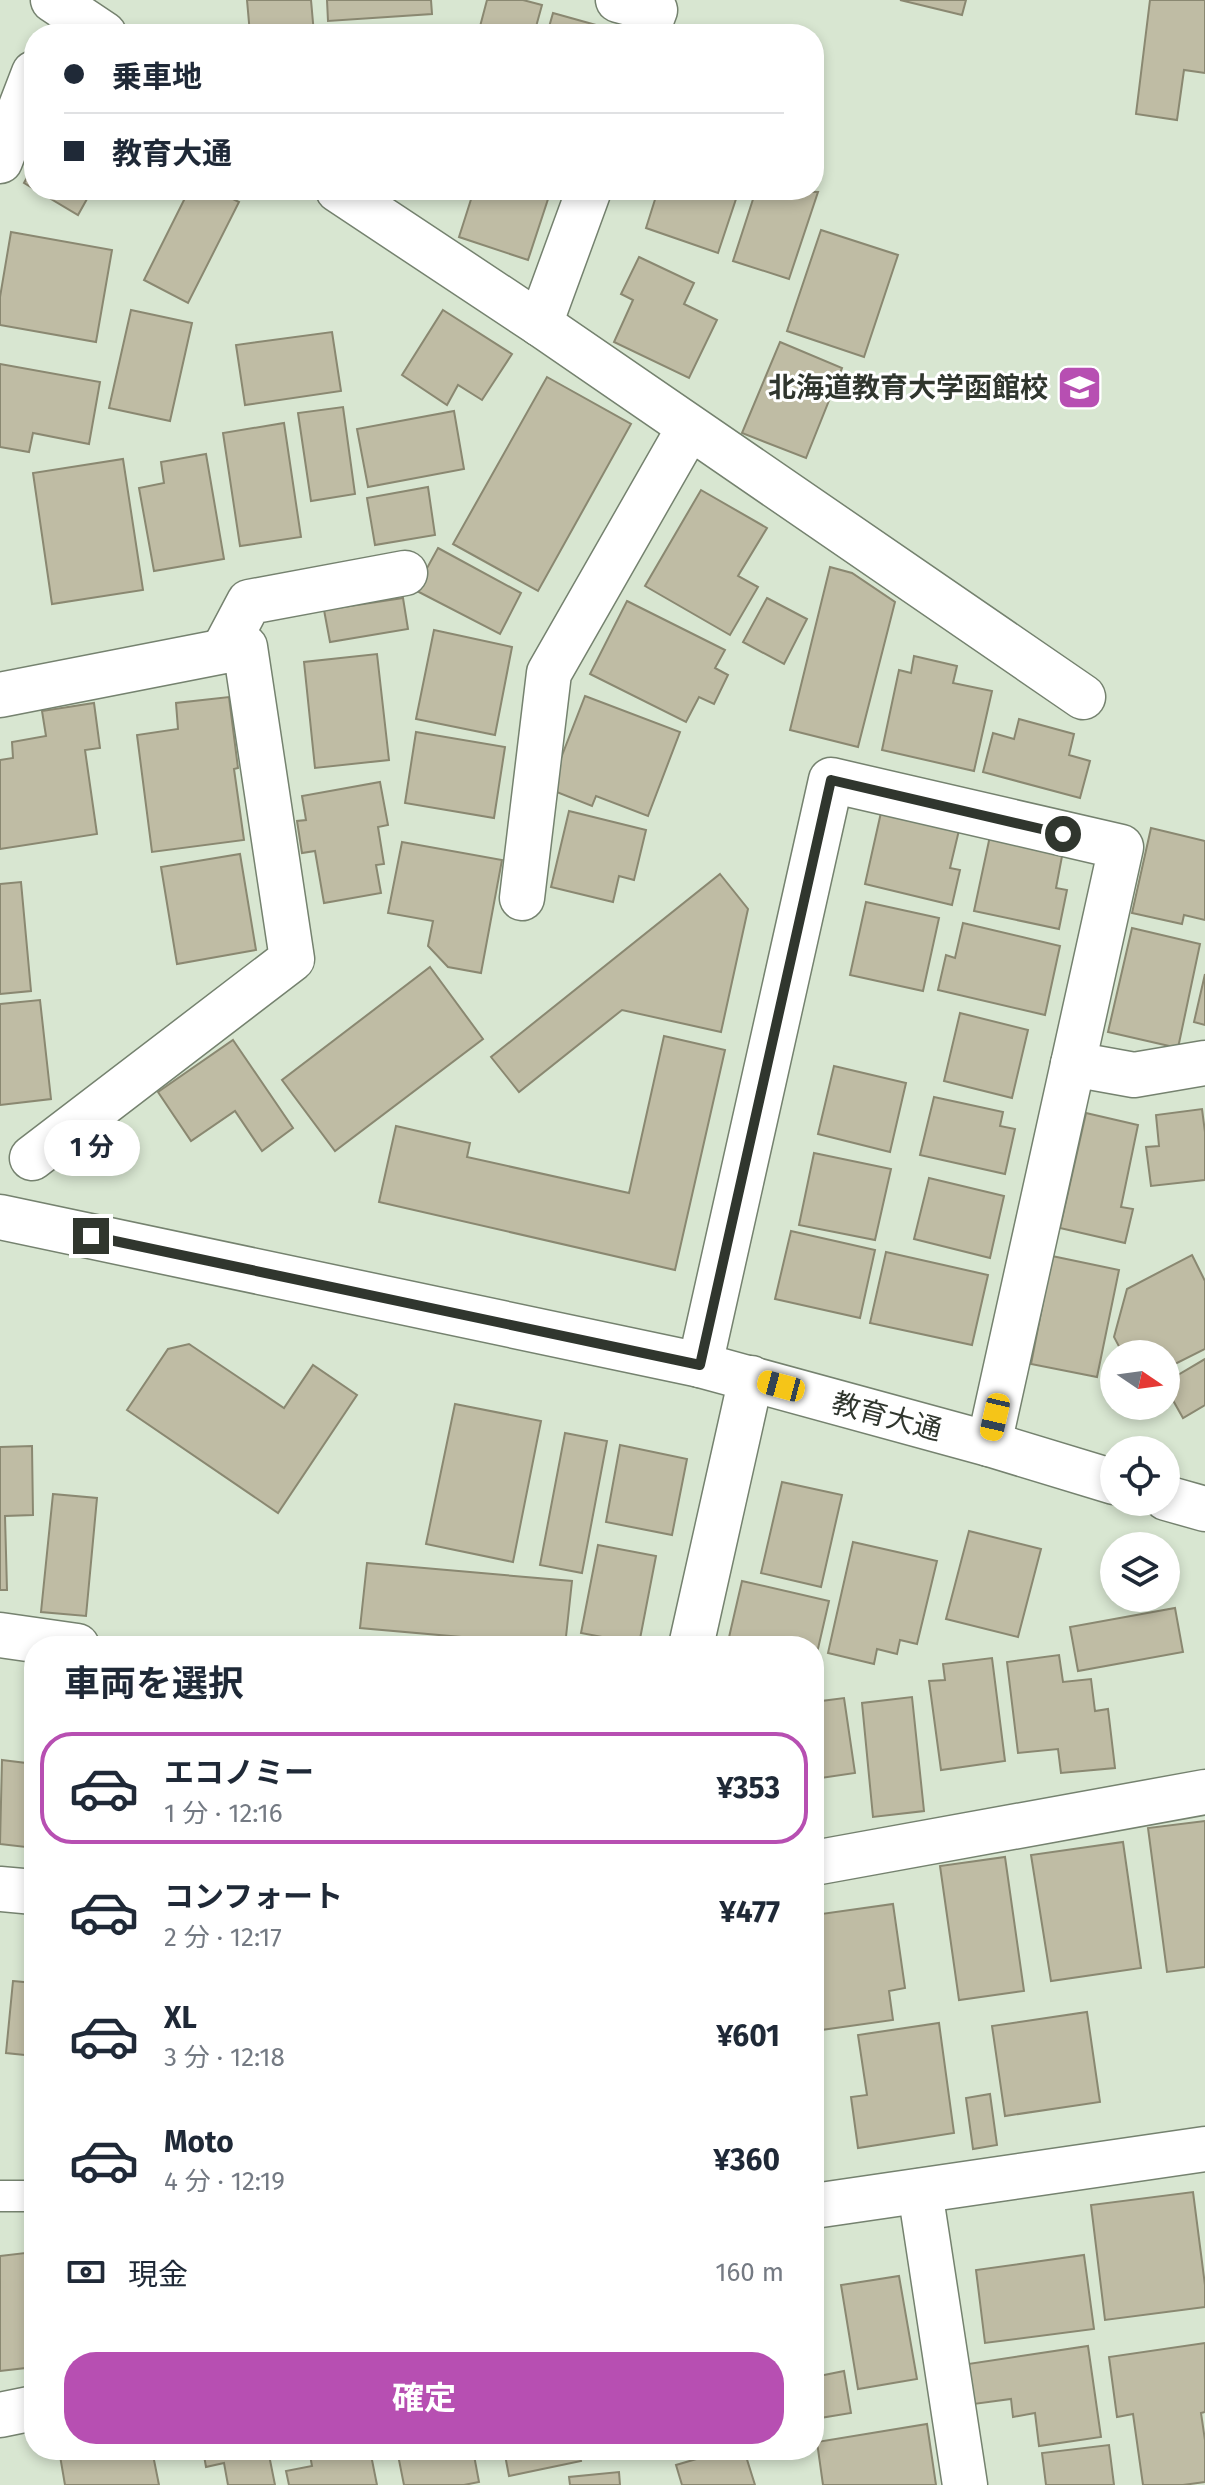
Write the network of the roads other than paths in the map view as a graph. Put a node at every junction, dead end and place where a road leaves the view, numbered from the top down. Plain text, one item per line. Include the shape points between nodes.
1 (54, 13) edge
2 (80, 24) edge
3 (24, 99) edge
4 (0, 161) edge
5 (353, 200) edge
6 (585, 200) edge
7 (540, 324) junction
8 (689, 428) junction
9 (405, 573) dead end
10 (223, 651) junction
11 (0, 695) edge
12 (1083, 697) dead end
13 (522, 898) dead end
14 (1205, 1063) edge
15 (1073, 1064) junction
16 (32, 1158) dead end
17 (0, 1217) edge
18 (700, 1365) junction
19 (751, 1378) junction
20 (989, 1444) junction
21 (1100, 1478) edge
22 (1180, 1502) edge
23 (1205, 1509) edge
24 (0, 1635) edge
25 (693, 1636) edge
26 (24, 1638) edge
27 (1205, 1792) edge
28 (824, 1861) edge
29 (0, 1889) edge
30 (24, 1891) edge
31 (1205, 2149) edge
32 (920, 2191) junction
33 (0, 2196) edge
34 (24, 2196) edge
35 (824, 2205) edge
36 (24, 2410) edge
37 (0, 2415) edge
38 (965, 2485) edge

1 - 2 street
3 - 4 street
5 - 7 street
6 - 7 street
7 - 8 street
8 - 12 street
8 - 13 street via 549,673
9 - 10 street via 249,602
10 - 11 street
10 - 16 street via 245,647 292,959
14 - 15 street via 1134,1075
15 - 18 street via 1121,847 831,780
15 - 20 street
17 - 18 street, 教育大通
18 - 19 street, 教育大通
19 - 20 street, 教育大通
19 - 25 street
20 - 21 street, 教育大通
22 - 23 street
24 - 26 street
27 - 28 street
29 - 30 street
31 - 32 street
32 - 35 street
32 - 38 street
33 - 34 lane
36 - 37 street

